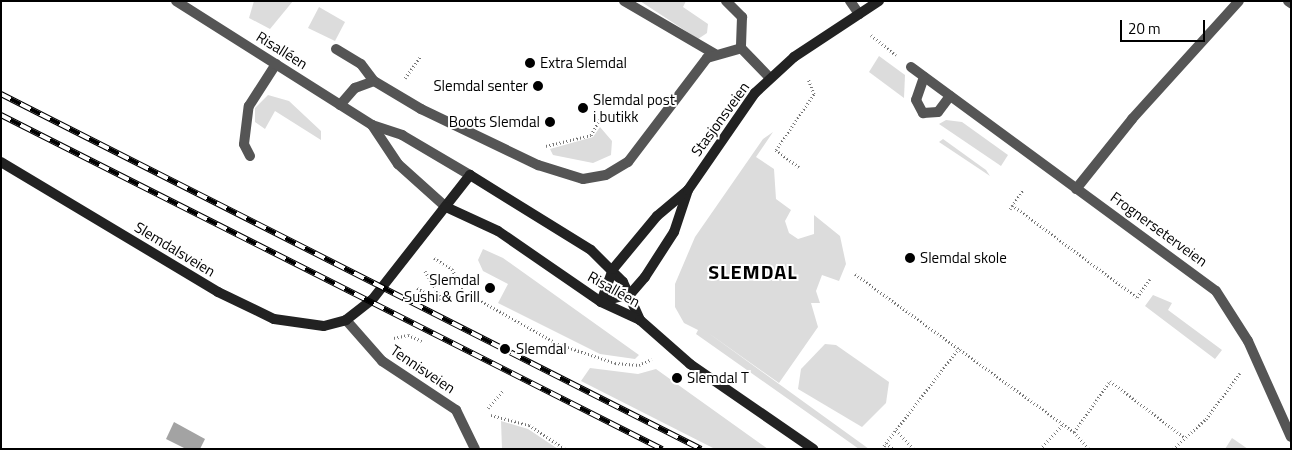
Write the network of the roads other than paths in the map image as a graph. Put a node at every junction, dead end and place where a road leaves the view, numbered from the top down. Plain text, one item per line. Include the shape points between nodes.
1 (176, 1) edge
2 (624, 1) edge
3 (850, 1) edge
4 (879, 1) edge
5 (1240, 1) edge
6 (733, 3) edge
7 (859, 14) junction
8 (336, 48) dead end
9 (741, 48) junction
10 (715, 54) junction
11 (276, 64) junction
12 (911, 67) road end
13 (924, 77) junction
14 (770, 78) junction
15 (374, 81) junction
16 (950, 96) junction
17 (340, 105) junction
18 (372, 125) junction
19 (250, 156) dead end
20 (1, 162) edge
21 (470, 175) junction
22 (1076, 188) junction
23 (688, 190) junction
24 (446, 207) junction
25 (613, 269) junction
26 (630, 294) junction
27 (601, 302) junction
28 (346, 320) junction
29 (640, 320) junction
30 (1291, 437) edge
31 (475, 449) edge
32 (813, 449) edge

1 - 11 street, Risalléen
2 - 10 street
3 - 7 street
4 - 7 main road, Stasjonsveien
5 - 22 street via 1132,119
6 - 9 street via 742,17
7 - 14 main road, Stasjonsveien
8 - 15 street via 361,64
9 - 10 street
9 - 14 street
10 - 15 street via 696,68 628,162 595,178 569,177 546,168
11 - 17 street, Risalléen
11 - 19 street via 249,106 244,144
12 - 13 street, Frognerseterveien
13 - 16 street, Frognerseterveien
13 - 16 street via 916,100 923,113 938,112
14 - 23 main road, Stasjonsveien
15 - 17 street via 355,88
16 - 22 street, Frognerseterveien
17 - 18 street, Risalléen
18 - 21 street, Risalléen via 402,135
18 - 24 street, Risalléen via 398,164
20 - 28 main road, Slemdalsveien via 195,280 274,319 324,326
21 - 24 main road
21 - 25 main road, Risalléen via 569,235
22 - 30 street, Frognerseterveien via 1216,291 1248,340
23 - 25 main road, Stasjonsveien via 657,216
23 - 26 main road, Stasjonsveien via 674,232
24 - 27 main road, Risalléen via 498,231
24 - 28 main road via 417,237 372,300
25 - 26 main road, Risalléen
25 - 27 main road, Stasjonsveien
26 - 27 main road
26 - 29 main road, Risalléen
27 - 29 main road, Risalléen
28 - 31 street, Tennisveien via 382,361 456,410
29 - 32 main road, Risalléen via 690,364

